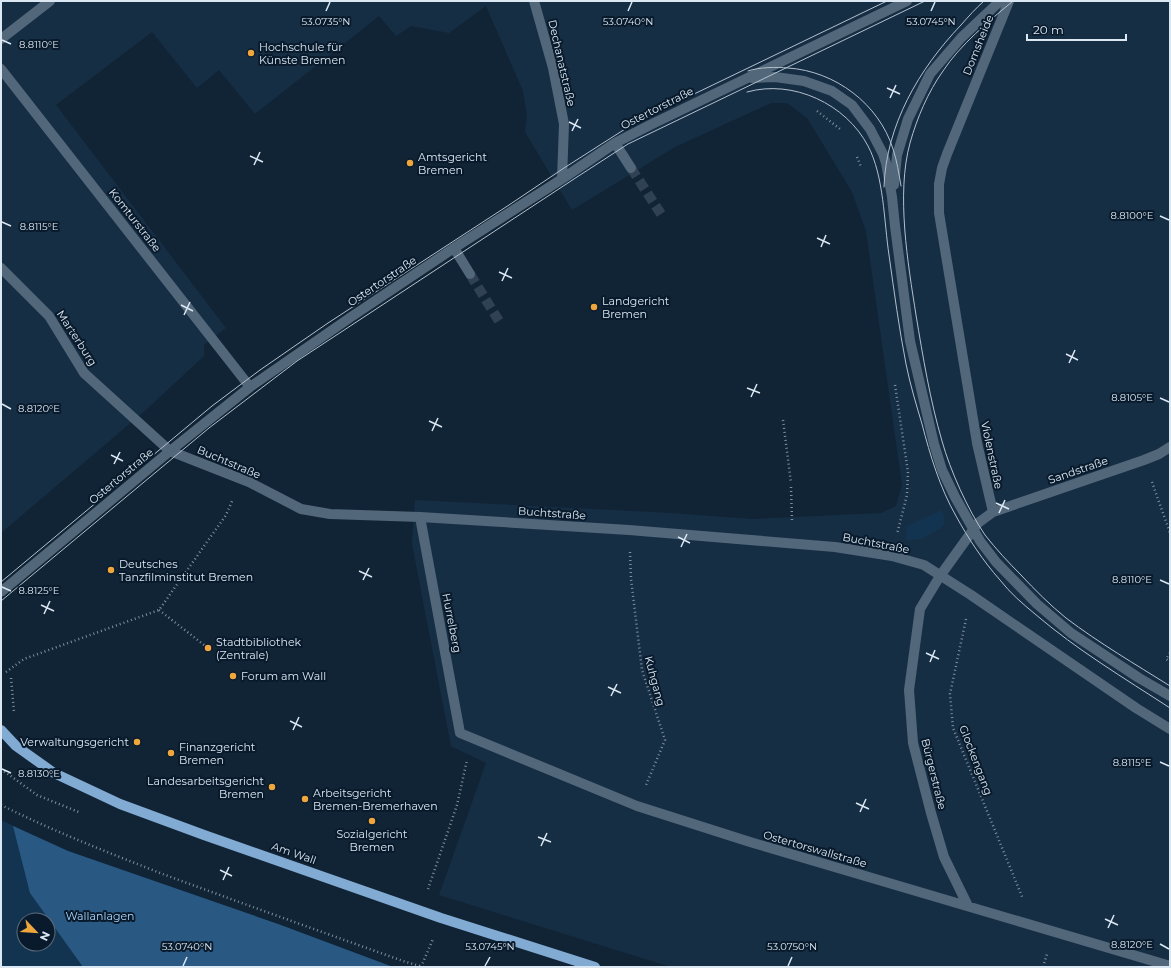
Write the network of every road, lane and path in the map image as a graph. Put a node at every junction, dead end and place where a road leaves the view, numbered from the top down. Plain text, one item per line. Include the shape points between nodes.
1 (50, 1) edge
2 (534, 1) edge
3 (907, 1) edge
4 (1000, 1) edge
5 (1009, 1) edge
6 (1, 39) edge
7 (1, 69) edge
8 (748, 78) junction
9 (970, 98) joint
10 (813, 108) dead end
11 (843, 134) dead end
12 (615, 143) junction
13 (855, 153) dead end
14 (631, 168) tunnel mouth
15 (863, 174) dead end
16 (562, 179) junction
17 (892, 197) junction
18 (454, 248) junction
19 (1, 268) edge
20 (470, 274) tunnel mouth
21 (894, 378) dead end
22 (250, 387) junction
23 (783, 420) dead end
24 (1170, 447) edge
25 (170, 451) junction
26 (1144, 460) junction
27 (241, 479) junction
28 (791, 483) dead end
29 (791, 487) dead end
30 (993, 512) junction
31 (420, 517) junction
32 (629, 530) junction
33 (973, 530) junction
34 (1170, 533) edge
35 (791, 544) junction
36 (892, 556) junction
37 (940, 576) junction
38 (1, 592) edge
39 (971, 595) junction
40 (159, 610) junction
41 (208, 648) dead end
42 (1170, 653) edge
43 (1170, 662) edge
44 (6, 672) dead end
45 (1170, 696) edge
46 (1170, 729) edge
47 (1, 730) edge
48 (460, 733) joint
49 (472, 738) junction
50 (1, 805) edge
51 (637, 806) junction
52 (435, 868) dead end
53 (968, 906) junction
54 (441, 918) junction
55 (1030, 924) junction
56 (1046, 956) dead end
57 (1170, 966) edge
58 (422, 967) edge
59 (595, 967) edge
60 (1043, 967) edge

1 - 6 street
2 - 16 street, Dechanatstraße via 553,68 564,124
3 - 8 street, Ostertorstraße
4 - 17 street via 960,38 930,74 908,119 896,162
5 - 9 street, Domsheide
7 - 22 street, Komturstraße
8 - 12 street, Ostertorstraße
8 - 17 street via 775,77 804,81 832,91 852,105 870,129 883,154
9 - 30 street, Violenstraße via 942,168 939,213 977,443
10 - 11 path
12 - 14 street
12 - 16 street, Ostertorstraße
13 - 15 path
16 - 18 street, Ostertorstraße
17 - 33 street via 910,341 934,444 942,470
18 - 20 street
18 - 22 street, Ostertorstraße
19 - 25 street, Marterburg via 49,316 84,373
21 - 36 path via 908,472 907,495
22 - 25 street, Ostertorstraße
23 - 28 path
24 - 26 street, Sandstraße
25 - 27 street, Buchtstraße
25 - 38 street, Ostertorstraße
26 - 30 street, Sandstraße
26 - 34 path
27 - 31 street, Buchtstraße via 301,510 330,514
27 - 40 path via 226,515
29 - 35 path
30 - 33 street
31 - 32 street, Buchtstraße
31 - 48 street, Hurrelberg
32 - 35 street, Buchtstraße
32 - 51 path, Kuhgang via 631,578 642,670 665,740
33 - 37 street
33 - 45 street via 996,562 1037,604 1072,633
35 - 36 street, Buchtstraße via 836,547
36 - 37 street, Buchtstraße via 924,565
37 - 39 street
37 - 53 street, Bürgerstraße via 920,608 909,690 912,743 944,857
39 - 46 street
39 - 55 path, Glockengang via 950,694 954,728
40 - 41 path
40 - 44 path via 24,659
42 - 43 path via 1166,659
47 - 54 main road, Am Wall via 16,746 54,773 120,804
48 - 49 street, Ostertorswallstraße
49 - 51 street, Ostertorswallstraße
49 - 52 path via 457,805
50 - 58 path via 115,855
51 - 53 street, Ostertorswallstraße
53 - 55 street, Ostertorswallstraße
54 - 58 path
54 - 59 main road, Am Wall
55 - 57 street, Ostertorswallstraße
56 - 60 path

